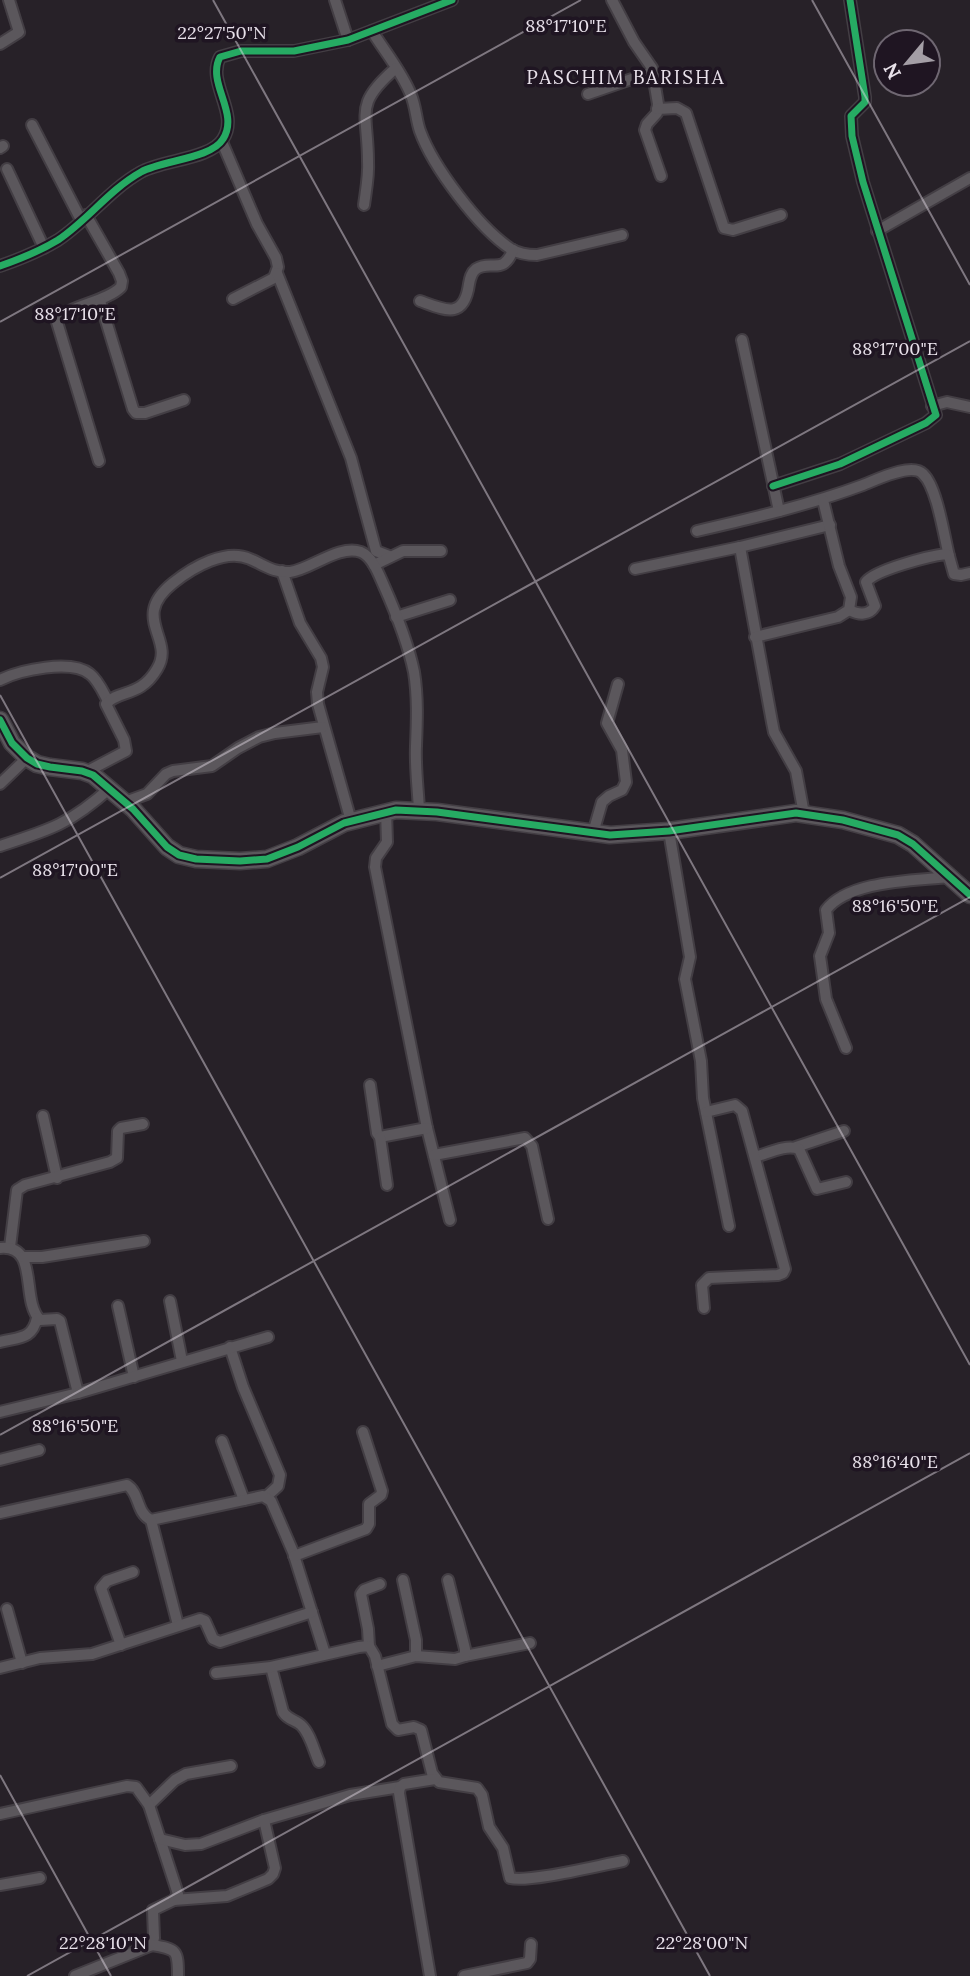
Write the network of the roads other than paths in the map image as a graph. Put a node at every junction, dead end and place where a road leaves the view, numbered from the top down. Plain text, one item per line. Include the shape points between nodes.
1 (9, 0) edge
2 (335, 0) edge
3 (452, 0) edge
4 (612, 0) edge
5 (850, 0) edge
6 (372, 31) junction
7 (348, 40) junction
8 (0, 44) edge
9 (396, 68) junction
10 (652, 72) junction
11 (588, 94) dead end
12 (657, 109) junction
13 (32, 125) dead end
14 (222, 142) junction
15 (6, 169) dead end
16 (661, 176) dead end
17 (970, 178) edge
18 (365, 205) dead end
19 (781, 215) dead end
20 (84, 218) junction
21 (877, 231) junction
22 (622, 235) dead end
23 (44, 248) junction
24 (513, 250) junction
25 (0, 266) edge
26 (277, 274) junction
27 (233, 299) dead end
28 (100, 301) junction
29 (420, 301) dead end
30 (742, 340) dead end
31 (184, 400) dead end
32 (932, 405) junction
33 (970, 407) edge
34 (99, 461) dead end
35 (773, 486) junction
36 (823, 500) junction
37 (779, 511) junction
38 (830, 525) junction
39 (697, 531) dead end
40 (740, 547) junction
41 (441, 551) dead end
42 (389, 556) junction
43 (949, 556) junction
44 (374, 565) junction
45 (635, 569) dead end
46 (282, 571) junction
47 (970, 573) edge
48 (450, 600) dead end
49 (849, 610) junction
50 (396, 617) junction
51 (755, 637) junction
52 (0, 680) edge
53 (618, 684) dead end
54 (107, 701) junction
55 (0, 720) edge
56 (323, 727) junction
57 (27, 758) junction
58 (86, 772) junction
59 (0, 784) edge
60 (110, 788) junction
61 (125, 802) junction
62 (419, 810) junction
63 (386, 811) junction
64 (804, 814) junction
65 (351, 821) junction
66 (668, 831) junction
67 (593, 833) junction
68 (0, 846) edge
69 (949, 877) junction
70 (970, 895) edge
71 (846, 1048) dead end
72 (370, 1085) dead end
73 (705, 1112) junction
74 (43, 1116) dead end
75 (143, 1125) dead end
76 (428, 1128) junction
77 (844, 1131) dead end
78 (380, 1137) junction
79 (796, 1147) junction
80 (434, 1155) junction
81 (755, 1157) junction
82 (57, 1178) junction
83 (846, 1182) dead end
84 (387, 1185) dead end
85 (548, 1219) dead end
86 (450, 1220) dead end
87 (729, 1226) dead end
88 (144, 1241) dead end
89 (5, 1247) edge
90 (23, 1257) junction
91 (170, 1301) dead end
92 (118, 1306) dead end
93 (704, 1308) dead end
94 (37, 1318) junction
95 (268, 1337) dead end
96 (0, 1342) edge
97 (230, 1347) junction
98 (183, 1361) junction
99 (134, 1377) junction
100 (78, 1393) junction
101 (0, 1412) edge
102 (363, 1432) dead end
103 (222, 1441) dead end
104 (39, 1450) dead end
105 (0, 1460) edge
106 (267, 1496) junction
107 (244, 1500) junction
108 (0, 1513) edge
109 (151, 1520) junction
110 (294, 1556) junction
111 (133, 1572) dead end
112 (403, 1580) dead end
113 (447, 1580) dead end
114 (380, 1584) dead end
115 (7, 1609) dead end
116 (312, 1612) junction
117 (178, 1625) junction
118 (530, 1643) dead end
119 (121, 1645) junction
120 (369, 1646) junction
121 (325, 1654) junction
122 (416, 1656) junction
123 (465, 1656) junction
124 (22, 1662) junction
125 (377, 1666) junction
126 (271, 1667) junction
127 (0, 1668) edge
128 (216, 1673) dead end
129 (319, 1762) dead end
130 (232, 1766) dead end
131 (435, 1779) junction
132 (400, 1787) junction
133 (149, 1805) junction
134 (0, 1814) edge
135 (264, 1820) junction
136 (160, 1839) junction
137 (623, 1861) dead end
138 (40, 1878) dead end
139 (0, 1885) edge
140 (174, 1900) junction
141 (531, 1944) dead end
142 (152, 1945) junction
143 (87, 1974) edge
144 (75, 1976) edge
145 (178, 1976) edge
146 (430, 1976) edge
147 (464, 1976) edge

1 - 8 street via 19,32
2 - 7 street
3 - 6 street
4 - 10 street
5 - 21 street via 865,102 850,123
6 - 7 street
6 - 9 street
7 - 14 street via 294,51 241,51 220,57 216,72 228,124
9 - 18 street via 373,89 364,110 369,160
9 - 24 street via 441,171 462,201
10 - 11 street
10 - 12 street
12 - 16 street via 645,130
12 - 19 street via 677,108 686,113 724,228 733,230
13 - 20 street
14 - 20 street via 214,149 143,170
14 - 26 street via 276,258
15 - 23 street
17 - 21 street
20 - 23 street
20 - 28 street via 122,281 115,293
21 - 32 street
22 - 24 street via 547,254 525,255
23 - 25 street
24 - 29 street via 504,264 474,271 466,299 456,309
26 - 27 street
26 - 42 street via 351,458 376,551
28 - 31 street via 136,413
28 - 34 street via 64,314 57,322
30 - 35 street
32 - 33 street via 947,402
32 - 35 street via 936,415 926,424 840,464
35 - 37 street
36 - 37 street
36 - 38 street
36 - 43 street via 907,470 923,473 936,502
37 - 39 street
38 - 40 street
38 - 49 street via 851,597
40 - 45 street
40 - 51 street
41 - 42 street via 403,551
42 - 44 street
43 - 47 street via 954,574
43 - 49 street via 942,554 877,573 866,582 874,608 859,614
44 - 46 street via 361,552 352,551
44 - 50 street
46 - 54 street via 269,570 237,554 223,555 175,582 155,603 152,614 162,652 158,669 139,689
46 - 56 street via 300,623 321,658 317,692
48 - 50 street
49 - 51 street via 838,617
50 - 62 street via 414,674
51 - 64 street via 774,732 796,771
52 - 54 street via 21,672 72,667 92,676
53 - 67 street via 607,723 622,750 626,782 622,790 602,802
54 - 58 street via 126,751
55 - 57 street via 12,743
56 - 61 street via 260,737 212,766 166,774 147,794
56 - 65 street
57 - 58 street via 37,764
57 - 59 street
58 - 60 street
60 - 61 street
60 - 68 street via 61,825
61 - 65 street via 167,847 196,859 267,859
62 - 63 street
62 - 67 street
63 - 65 street
63 - 76 street via 387,842 375,867
64 - 66 street
64 - 69 street via 898,835
66 - 67 street
66 - 73 street via 690,957 685,979 701,1061
69 - 70 street
69 - 71 street via 872,886 842,897 827,910 828,933 820,956 826,999
72 - 78 street
73 - 81 street via 739,1107
73 - 87 street
74 - 82 street
75 - 82 street via 118,1131 117,1158
76 - 78 street
76 - 80 street
77 - 79 street
78 - 84 street
79 - 81 street
79 - 83 street via 817,1189
80 - 85 street via 525,1138 532,1146
80 - 86 street
81 - 93 street via 785,1269 778,1275 709,1278 702,1285
82 - 89 street via 17,1190
88 - 90 street
89 - 90 street
90 - 94 street
91 - 98 street
92 - 99 street
94 - 96 street via 30,1334
94 - 100 street via 60,1321
95 - 97 street
97 - 98 street
97 - 106 street via 280,1475 278,1486
98 - 99 street
99 - 100 street
100 - 101 street
102 - 110 street via 382,1491 369,1504 369,1524
103 - 107 street
104 - 105 street
106 - 107 street
106 - 110 street
107 - 109 street
108 - 109 street via 127,1485 134,1490 142,1514
109 - 117 street
110 - 116 street
111 - 119 street via 107,1581 101,1588
112 - 122 street
113 - 123 street
114 - 120 street via 361,1594
115 - 124 street
116 - 117 street via 220,1642 213,1639 205,1621
116 - 121 street
117 - 119 street
118 - 123 street
119 - 124 street via 92,1654
120 - 121 street
120 - 125 street
121 - 126 street
122 - 123 street
122 - 125 street
124 - 127 street
125 - 131 street via 392,1724 398,1730 421,1730
126 - 128 street
126 - 129 street via 283,1712 304,1728
130 - 133 street via 186,1774
131 - 132 street
131 - 137 street via 477,1788 510,1878
132 - 135 street via 361,1792
132 - 146 street
133 - 134 street via 136,1787 127,1786
133 - 136 street
135 - 136 street via 201,1844
135 - 140 street via 275,1868 268,1879 228,1896
136 - 140 street via 177,1887
138 - 139 street
140 - 142 street via 153,1910
141 - 147 street via 527,1963
142 - 143 street
142 - 145 street via 176,1953
143 - 144 street

